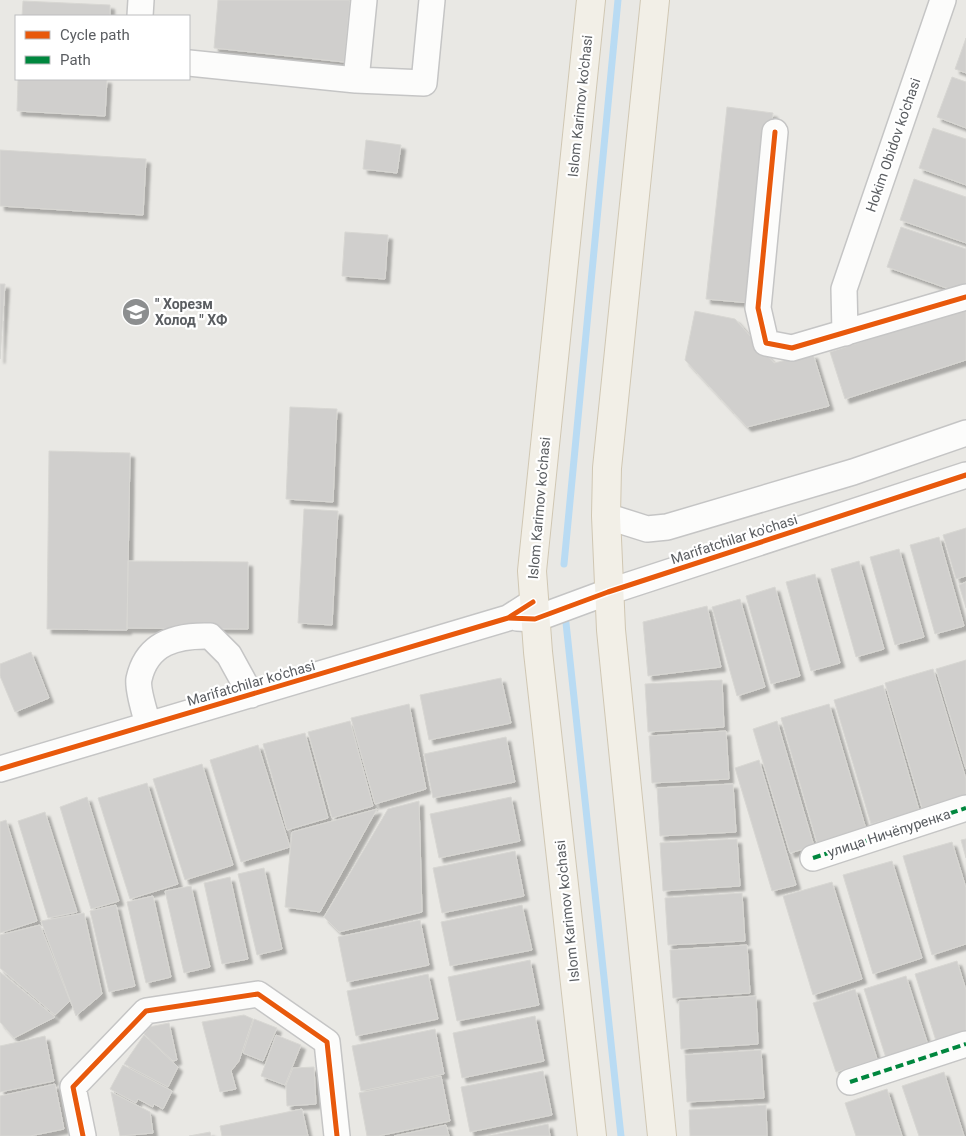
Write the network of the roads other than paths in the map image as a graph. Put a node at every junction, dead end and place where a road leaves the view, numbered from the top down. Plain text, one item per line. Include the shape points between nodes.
1 (141, 0) edge
2 (364, 0) edge
3 (432, 0) edge
4 (591, 0) edge
5 (655, 0) edge
6 (943, 0) edge
7 (140, 15) edge
8 (190, 63) edge
9 (356, 80) junction
10 (775, 132) dead end
11 (966, 297) edge
12 (845, 333) junction
13 (966, 433) edge
14 (966, 474) edge
15 (606, 516) junction
16 (608, 592) junction
17 (525, 613) junction
18 (252, 695) junction
19 (148, 724) junction
20 (0, 769) edge
21 (966, 808) edge
22 (812, 858) dead end
23 (966, 1044) edge
24 (850, 1082) dead end
25 (83, 1136) edge
26 (337, 1136) edge
27 (592, 1136) edge
28 (662, 1136) edge

1 - 7 street
2 - 9 street
3 - 9 street via 424,83
4 - 17 main road, Islom Karimov ko'chasi
5 - 15 main road via 608,459
6 - 12 street, Hokim Obidov ko'chasi via 844,289
8 - 9 street
10 - 12 street via 758,308 766,343 792,348
11 - 12 street
13 - 15 street, Marifatchilar ko'chasi via 853,472 667,527 647,529
14 - 16 street, Marifatchilar ko'chasi
15 - 16 main road
16 - 17 street, Marifatchilar ko'chasi
16 - 28 main road
17 - 18 street, Marifatchilar ko'chasi
17 - 27 main road, Islom Karimov ko'chasi
18 - 19 street, Marifatchilar ko'chasi
18 - 19 street via 228,655 210,636 186,635 162,644 148,657 138,680
19 - 20 street, Marifatchilar ko'chasi
21 - 22 street, улица Ничёпуренка
23 - 24 street
25 - 26 street via 73,1087 146,1011 258,994 327,1042

